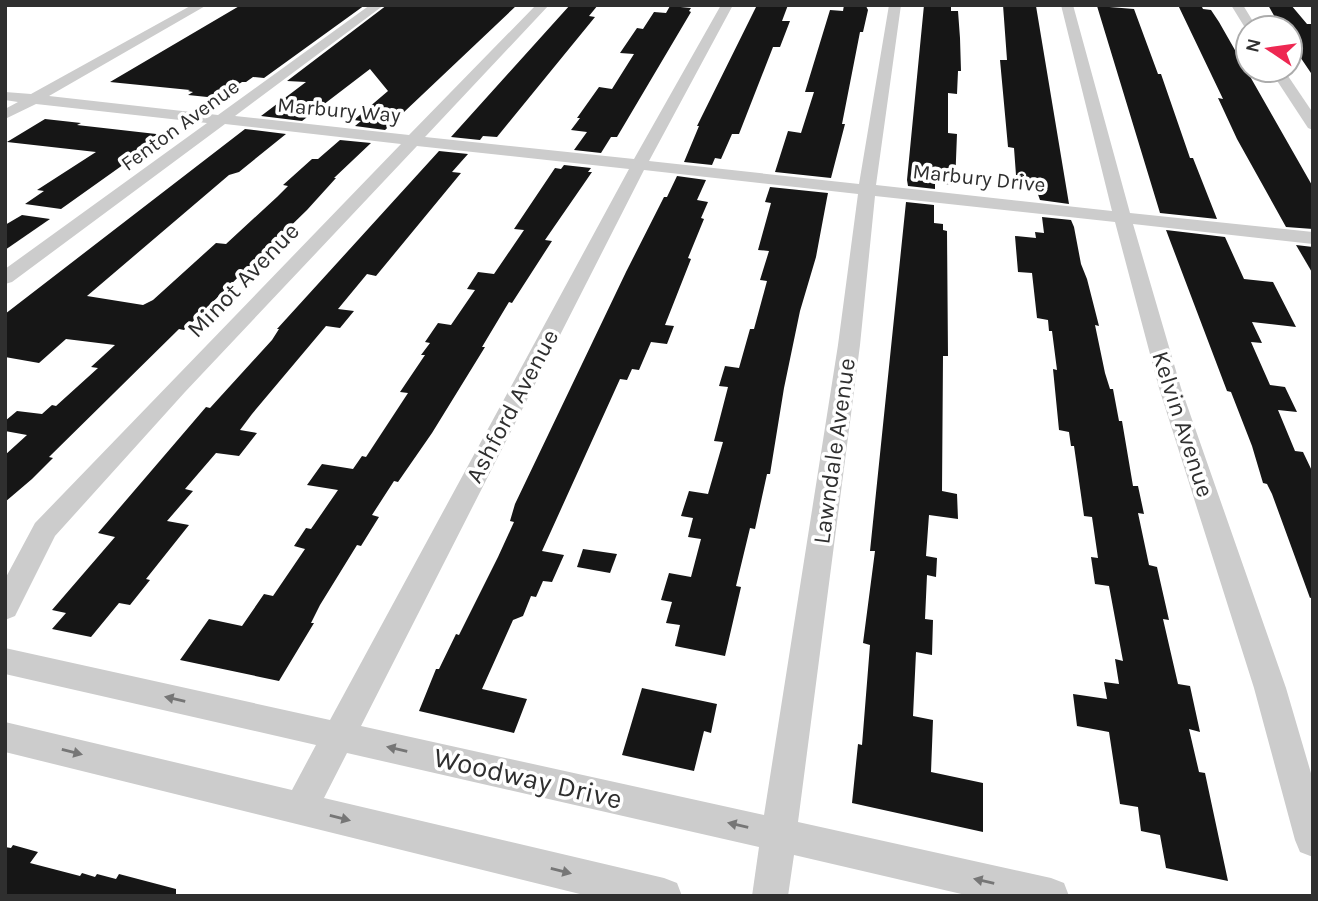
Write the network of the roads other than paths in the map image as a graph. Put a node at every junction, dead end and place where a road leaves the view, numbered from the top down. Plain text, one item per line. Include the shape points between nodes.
1 (201, 5) edge
2 (378, 5) edge
3 (543, 5) edge
4 (727, 5) edge
5 (895, 5) edge
6 (1067, 5) edge
7 (1286, 84) edge
8 (5, 96) edge
9 (35, 98) junction
10 (5, 115) edge
11 (222, 120) junction
12 (1313, 125) edge
13 (414, 138) junction
14 (640, 163) junction
15 (867, 188) junction
16 (1122, 216) junction
17 (1313, 238) edge
18 (5, 278) edge
19 (5, 608) edge
20 (5, 661) edge
21 (338, 736) junction
22 (5, 737) edge
23 (301, 808) junction
24 (780, 835) junction
25 (1313, 840) edge
26 (664, 896) edge
27 (770, 896) edge
28 (1051, 896) edge

1 - 9 street
2 - 11 street, Fenton Avenue
3 - 13 street, Minot Avenue
4 - 14 street, Ashford Avenue
5 - 15 street, Lawndale Avenue
6 - 16 street, Kelvin Avenue
7 - 12 street
8 - 9 street
9 - 10 street
9 - 11 street, Marbury Way
11 - 13 street, Marbury Way
11 - 18 street, Fenton Avenue
13 - 14 street, Marbury Way
13 - 19 street, Minot Avenue via 44,530
14 - 15 street, Marbury Drive
14 - 21 street, Ashford Avenue
15 - 16 street, Marbury Drive
15 - 24 street, Lawndale Avenue
16 - 17 street, Marbury Drive
16 - 25 street, Kelvin Avenue via 1170,388 1270,688
21 -> 20 street, Woodway Drive
21 - 23 street, Ashford Avenue
24 -> 21 street, Woodway Drive
22 -> 23 street
23 -> 26 street
24 - 27 street, Lawndale Avenue
28 -> 24 street, Woodway Drive

